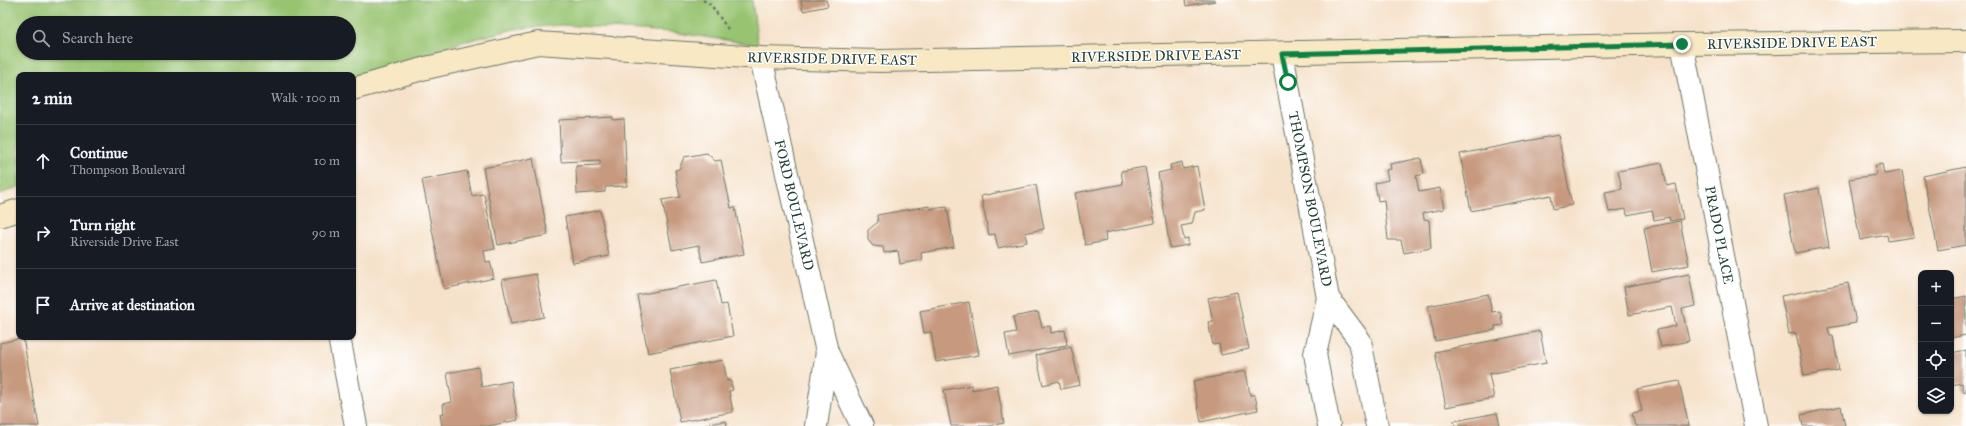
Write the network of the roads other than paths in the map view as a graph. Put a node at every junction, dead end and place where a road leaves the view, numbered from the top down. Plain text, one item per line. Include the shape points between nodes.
1 (1966, 41) edge
2 (1682, 44) junction
3 (1282, 54) junction
4 (761, 58) junction
5 (356, 88) edge
6 (16, 211) edge
7 (0, 216) edge
8 (1328, 298) junction
9 (340, 340) edge
10 (827, 352) junction
11 (356, 426) edge
12 (816, 426) edge
13 (862, 426) edge
14 (1329, 426) edge
15 (1377, 426) edge
16 (1756, 426) edge

1 - 2 main road, RIVERSIDE DRIVE EAST
2 - 3 main road, RIVERSIDE DRIVE EAST
2 - 16 street, PRADO PLACE
3 - 4 main road, RIVERSIDE DRIVE EAST via 880,61
3 - 8 street, THOMPSON BOULEVARD
4 - 5 main road, RIVERSIDE DRIVE EAST via 538,43 426,68
4 - 10 street, FORD BOULEVARD
6 - 7 main road
8 - 14 street, THOMPSON BOULEVARD via 1315,354
8 - 15 street, THOMPSON BOULEVARD via 1360,341
9 - 11 street
10 - 12 street, FORD BOULEVARD
10 - 13 street, FORD BOULEVARD

